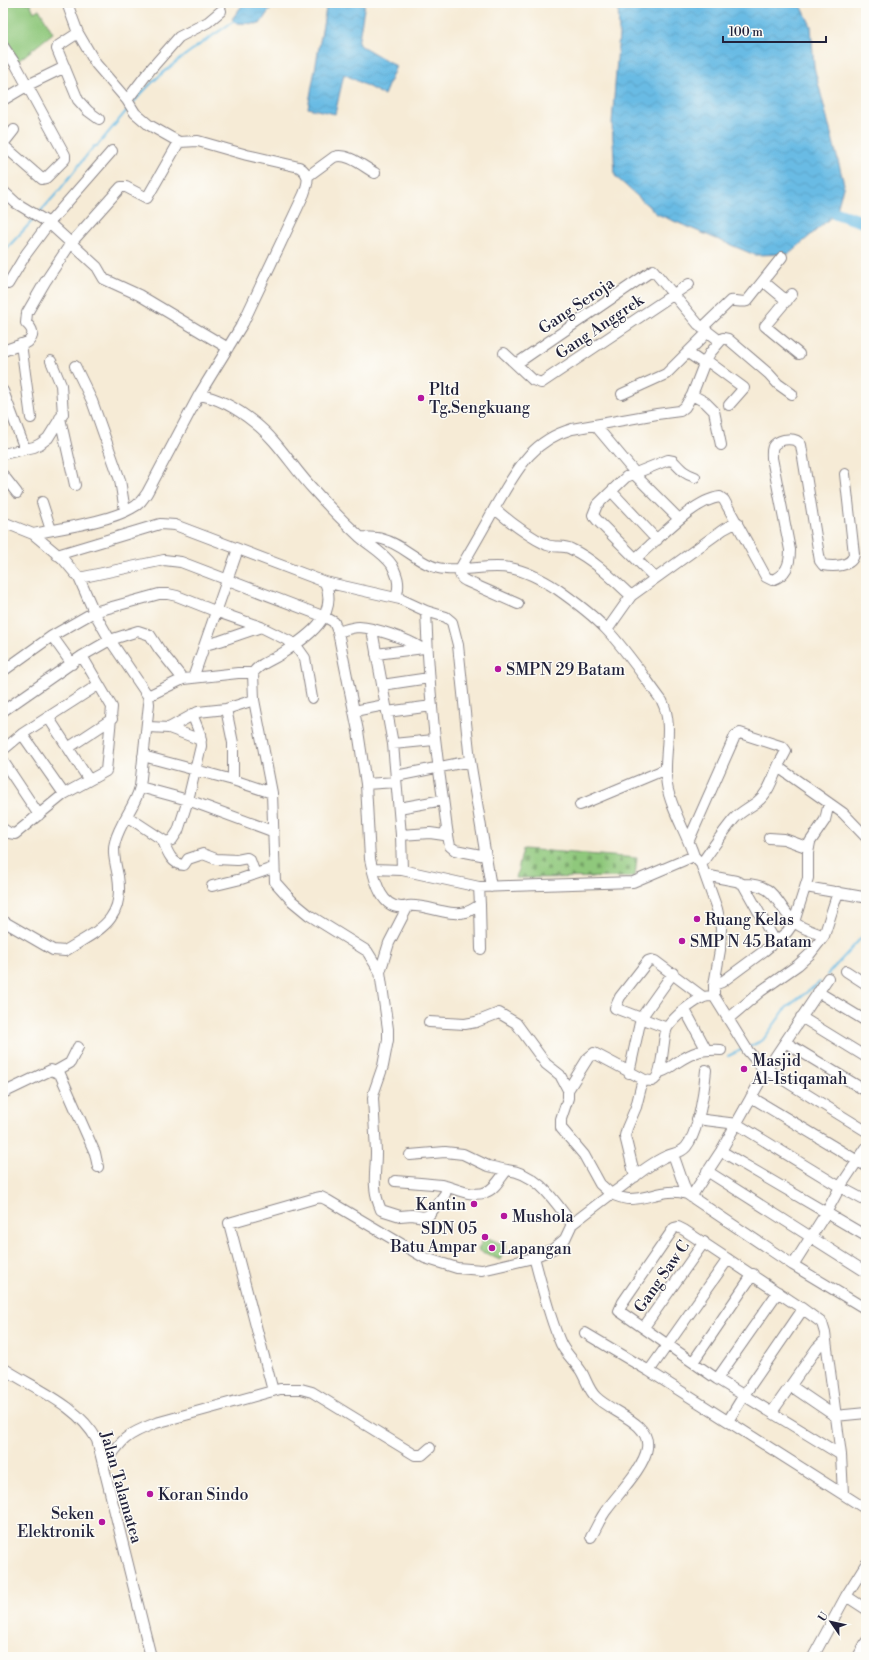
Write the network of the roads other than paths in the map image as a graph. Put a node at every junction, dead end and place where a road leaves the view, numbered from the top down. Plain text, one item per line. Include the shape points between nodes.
1 (67, 3) edge
2 (221, 11) dead end
3 (78, 33) junction
4 (3, 46) edge
5 (65, 67) junction
6 (26, 86) junction
7 (3, 100) edge
8 (128, 102) junction
9 (99, 119) dead end
10 (14, 130) dead end
11 (179, 142) junction
12 (3, 145) edge
13 (112, 151) dead end
14 (375, 173) dead end
15 (308, 176) junction
16 (3, 191) edge
17 (41, 218) junction
18 (72, 243) junction
19 (782, 257) dead end
20 (763, 281) junction
21 (8, 284) dead end
22 (689, 284) dead end
23 (674, 294) junction
24 (705, 330) junction
25 (720, 341) junction
26 (21, 344) junction
27 (228, 348) junction
28 (3, 351) edge
29 (504, 353) dead end
30 (688, 353) junction
31 (799, 354) dead end
32 (51, 361) dead end
33 (705, 362) junction
34 (516, 364) junction
35 (75, 366) dead end
36 (3, 391) edge
37 (622, 394) dead end
38 (792, 394) dead end
39 (199, 395) junction
40 (692, 395) junction
41 (729, 405) dead end
42 (31, 418) dead end
43 (60, 418) junction
44 (595, 425) junction
45 (721, 445) dead end
46 (25, 449) junction
47 (3, 454) edge
48 (3, 474) edge
49 (635, 474) junction
50 (845, 474) dead end
51 (695, 477) dead end
52 (75, 485) dead end
53 (612, 492) junction
54 (17, 493) dead end
55 (42, 502) dead end
56 (495, 508) junction
57 (125, 511) junction
58 (679, 519) junction
59 (3, 522) edge
60 (737, 522) junction
61 (51, 530) junction
62 (33, 534) junction
63 (361, 538) junction
64 (657, 540) junction
65 (238, 549) junction
66 (57, 555) junction
67 (636, 558) junction
68 (460, 569) junction
69 (80, 578) junction
70 (655, 578) junction
71 (226, 580) junction
72 (325, 582) junction
73 (632, 596) junction
74 (400, 598) junction
75 (518, 604) dead end
76 (215, 611) junction
77 (426, 611) junction
78 (94, 612) junction
79 (325, 617) junction
80 (261, 627) junction
81 (372, 630) junction
82 (607, 630) junction
83 (338, 632) junction
84 (52, 636) junction
85 (110, 640) junction
86 (295, 644) junction
87 (204, 645) junction
88 (424, 648) junction
89 (376, 654) junction
90 (82, 656) junction
91 (72, 664) junction
92 (3, 671) edge
93 (253, 673) junction
94 (188, 678) junction
95 (429, 678) junction
96 (98, 685) junction
97 (382, 685) junction
98 (148, 696) junction
99 (312, 698) dead end
100 (254, 700) junction
101 (432, 706) junction
102 (386, 708) junction
103 (226, 709) junction
104 (3, 711) edge
105 (354, 711) junction
106 (192, 714) junction
107 (48, 717) junction
108 (112, 719) junction
109 (148, 726) junction
110 (169, 728) junction
111 (22, 734) junction
112 (201, 740) junction
113 (434, 740) junction
114 (392, 744) junction
115 (68, 748) junction
116 (3, 750) edge
117 (143, 756) junction
118 (3, 762) edge
119 (470, 762) junction
120 (778, 767) junction
121 (438, 768) junction
122 (666, 769) junction
123 (195, 770) junction
124 (396, 779) junction
125 (89, 780) junction
126 (232, 780) junction
127 (366, 784) junction
128 (140, 787) junction
129 (272, 793) junction
130 (64, 794) junction
131 (188, 800) junction
132 (443, 800) junction
133 (828, 803) junction
134 (580, 805) dead end
135 (399, 808) junction
136 (39, 815) junction
137 (128, 817) junction
138 (3, 829) edge
139 (446, 830) junction
140 (272, 831) junction
141 (401, 835) junction
142 (866, 837) edge
143 (770, 838) dead end
144 (689, 840) junction
145 (163, 841) junction
146 (809, 848) junction
147 (486, 856) junction
148 (694, 856) junction
149 (701, 864) junction
150 (273, 868) junction
151 (372, 869) junction
152 (402, 870) junction
153 (255, 874) junction
154 (705, 875) junction
155 (743, 884) junction
156 (212, 886) dead end
157 (479, 887) junction
158 (492, 887) junction
159 (806, 887) junction
160 (838, 892) junction
161 (863, 897) dead end
162 (480, 905) junction
163 (408, 906) junction
164 (3, 921) edge
165 (794, 922) junction
166 (824, 936) junction
167 (775, 941) junction
168 (481, 949) dead end
169 (846, 971) dead end
170 (380, 972) junction
171 (673, 973) junction
172 (828, 978) dead end
173 (866, 984) edge
174 (714, 985) junction
175 (818, 992) junction
176 (714, 996) junction
177 (703, 997) junction
178 (685, 1010) junction
179 (801, 1016) junction
180 (641, 1018) junction
181 (728, 1019) junction
182 (866, 1021) edge
183 (430, 1022) dead end
184 (667, 1028) junction
185 (785, 1042) junction
186 (78, 1047) dead end
187 (706, 1049) junction
188 (721, 1050) dead end
189 (866, 1057) edge
190 (767, 1069) junction
191 (706, 1070) dead end
192 (56, 1071) junction
193 (629, 1072) junction
194 (659, 1072) junction
195 (643, 1079) junction
196 (568, 1090) junction
197 (866, 1091) edge
198 (3, 1093) edge
199 (751, 1097) junction
200 (697, 1119) junction
201 (737, 1124) junction
202 (866, 1131) edge
203 (866, 1148) edge
204 (721, 1151) junction
205 (673, 1154) junction
206 (410, 1155) dead end
207 (856, 1161) junction
208 (866, 1166) edge
209 (98, 1167) dead end
210 (507, 1170) junction
211 (707, 1171) junction
212 (635, 1177) junction
213 (395, 1181) dead end
214 (447, 1187) junction
215 (840, 1187) junction
216 (611, 1194) junction
217 (689, 1195) junction
218 (866, 1201) edge
219 (826, 1212) junction
220 (572, 1224) junction
221 (866, 1236) edge
222 (810, 1237) junction
223 (704, 1242) junction
224 (534, 1257) junction
225 (728, 1259) junction
226 (793, 1265) junction
227 (866, 1272) edge
228 (753, 1274) junction
229 (778, 1292) junction
230 (803, 1309) junction
231 (866, 1309) edge
232 (644, 1327) junction
233 (585, 1333) dead end
234 (825, 1340) junction
235 (668, 1344) junction
236 (693, 1362) junction
237 (3, 1368) edge
238 (648, 1371) junction
239 (717, 1379) junction
240 (791, 1386) junction
241 (273, 1391) junction
242 (744, 1394) junction
243 (772, 1412) junction
244 (866, 1413) edge
245 (835, 1416) junction
246 (728, 1422) junction
247 (430, 1448) dead end
248 (841, 1455) junction
249 (104, 1465) junction
250 (844, 1494) junction
251 (866, 1509) edge
252 (591, 1537) dead end
253 (866, 1564) edge
254 (846, 1596) junction
255 (866, 1609) edge
256 (866, 1642) edge
257 (151, 1657) edge
258 (812, 1657) edge
259 (858, 1657) edge

1 - 3 street
2 - 8 street via 208,22 179,37 150,70
3 - 5 street via 57,48
3 - 8 street via 96,64
4 - 6 street
5 - 6 street
5 - 9 street via 78,100
6 - 7 street
6 - 12 street via 65,159 42,179
8 - 11 street via 135,113 149,125
10 - 12 street
11 - 15 street via 198,141 297,166
11 - 18 street via 147,198 121,187
13 - 17 street
14 - 15 street via 338,155
15 - 27 street via 304,194 243,323
16 - 17 street via 16,203
17 - 18 street
17 - 21 street via 26,254
18 - 26 street via 27,313 26,323 33,331 30,339
18 - 27 street via 97,268 104,279 139,295
19 - 20 street
20 - 24 street via 747,301 730,302
20 - 31 street via 789,297 765,326
22 - 23 street, Gang Anggrek
23 - 24 street
23 - 34 street, Gang Anggrek via 541,383 533,380
23 - 34 street, Gang Seroja via 653,270
24 - 25 street
24 - 30 street
25 - 33 street
25 - 38 street via 723,338 728,339
26 - 28 street
26 - 42 street
27 - 39 street
29 - 34 street
30 - 33 street
30 - 37 street via 666,374
32 - 43 street via 61,385 63,411
33 - 40 street
33 - 41 street via 744,388
35 - 57 street via 92,401 120,480
36 - 46 street
39 - 57 street via 147,493 139,503
39 - 63 street via 223,402 271,437 313,489
40 - 44 street via 680,411
40 - 45 street via 714,410
43 - 46 street via 48,438
43 - 52 street
44 - 49 street
44 - 56 street via 562,432 537,447 518,468
46 - 47 street
48 - 54 street
49 - 51 street via 671,460 682,471
49 - 53 street via 626,477
49 - 58 street
50 - 60 street via 854,554 849,563 833,566 820,561 801,445 798,441 785,440 774,444 772,449 790,550 788,566 780,577 772,580 766,577
53 - 64 street
53 - 67 street via 597,505 593,515
55 - 61 street
56 - 68 street
56 - 73 street via 510,522 548,545 571,549 583,556
57 - 61 street via 109,518
58 - 60 street via 705,501 720,497
58 - 64 street
59 - 62 street
60 - 70 street
61 - 62 street
62 - 66 street
63 - 68 street via 388,541 433,567
63 - 74 street via 391,564 398,579 397,596
64 - 67 street
65 - 66 street via 175,526 160,524
65 - 71 street
65 - 72 street
66 - 69 street
67 - 70 street
68 - 75 street via 461,578
68 - 82 street via 490,566 512,568 526,573 566,595
69 - 71 street via 164,560 182,562
69 - 78 street
70 - 73 street
71 - 76 street
71 - 79 street
72 - 74 street
72 - 79 street via 329,595
73 - 82 street
74 - 77 street
76 - 78 street via 177,596 159,594
76 - 80 street
76 - 87 street
77 - 88 street
77 - 119 street via 446,617 454,626
78 - 84 street
78 - 85 street
79 - 83 street via 334,622
79 - 86 street via 315,629
80 - 86 street
80 - 87 street
81 - 83 street via 354,627
81 - 88 street via 403,638
81 - 89 street
82 - 122 street via 666,707
83 - 105 street
84 - 91 street
84 - 92 street
85 - 90 street
85 - 94 street via 138,631 147,633
85 - 98 street
86 - 93 street via 261,665
86 - 99 street via 305,658
87 - 94 street
88 - 89 street
88 - 95 street
89 - 97 street
90 - 91 street
90 - 96 street
91 - 104 street
93 - 94 street
93 - 100 street
94 - 98 street
95 - 97 street
95 - 101 street
96 - 107 street
96 - 108 street via 110,702
97 - 102 street
98 - 109 street
100 - 103 street
100 - 129 street
101 - 102 street
101 - 113 street
102 - 105 street
102 - 114 street
103 - 106 street via 205,710
103 - 126 street via 233,743
105 - 127 street
106 - 110 street
106 - 112 street
107 - 111 street
107 - 115 street
108 - 115 street
108 - 125 street via 106,771
109 - 110 street
109 - 117 street
110 - 112 street
111 - 116 street
111 - 130 street
112 - 123 street
113 - 114 street
113 - 121 street
114 - 124 street
115 - 125 street
117 - 123 street
117 - 128 street
118 - 136 street
119 - 121 street
119 - 147 street
120 - 133 street
120 - 144 street via 786,751 784,747 737,734 732,739
120 - 149 street via 774,780 766,791 758,801 736,817
121 - 124 street
121 - 132 street
122 - 134 street
122 - 144 street via 667,787
123 - 126 street
123 - 131 street
124 - 127 street
124 - 135 street
125 - 130 street
126 - 129 street
127 - 151 street
128 - 131 street
128 - 137 street via 137,800
129 - 140 street
130 - 136 street
131 - 140 street
131 - 145 street via 178,831 170,842
132 - 135 street
132 - 139 street
133 - 142 street via 852,821
133 - 146 street via 825,820 810,842
135 - 141 street
136 - 138 street via 15,834 9,834
137 - 145 street
137 - 164 street via 114,844 118,904 112,919 103,927 65,951 60,951 53,950
139 - 141 street via 444,835
139 - 147 street via 452,848
140 - 150 street
141 - 152 street
143 - 146 street via 784,839
144 - 148 street
145 - 153 street via 172,859 178,864 184,865 188,859 203,854 216,859 247,858
146 - 159 street
147 - 158 street
148 - 149 street
148 - 158 street via 633,882
149 - 154 street
150 - 153 street
150 - 170 street via 275,882 292,901 331,930 362,947 373,958
151 - 152 street
151 - 163 street via 378,888 388,902 395,908
152 - 157 street
153 - 156 street
154 - 155 street
154 - 174 street via 721,928
155 - 165 street via 769,890
155 - 167 street
157 - 158 street
157 - 162 street
159 - 160 street
159 - 165 street
160 - 161 street
160 - 166 street
162 - 163 street via 461,913
162 - 168 street
163 - 170 street via 389,943
165 - 166 street
165 - 167 street via 787,932
166 - 181 street via 798,965 761,991
167 - 174 street via 722,982
169 - 173 street
170 - 214 street via 388,1040 373,1098 376,1197 381,1210 400,1216 424,1217 429,1215 445,1194
171 - 177 street
171 - 180 street
171 - 180 street via 651,960 620,997 615,1008
172 - 175 street
174 - 176 street
175 - 179 street
175 - 182 street
176 - 177 street
176 - 181 street
177 - 178 street
178 - 184 street
178 - 187 street
179 - 185 street
179 - 189 street
180 - 184 street
180 - 193 street
181 - 190 street via 746,1048 757,1062
183 - 196 street via 465,1024 499,1012 516,1023 546,1064 560,1075
184 - 194 street
185 - 190 street
185 - 197 street
186 - 192 street via 70,1063
187 - 188 street
187 - 194 street
190 - 199 street
190 - 202 street
191 - 200 street via 704,1094
192 - 198 street via 51,1070
192 - 209 street via 62,1076 95,1153
193 - 195 street
193 - 196 street via 594,1053 588,1058
194 - 195 street via 652,1081
195 - 212 street via 625,1136
196 - 216 street via 561,1128 584,1155 600,1184
199 - 201 street
199 - 207 street
200 - 201 street
200 - 205 street via 686,1146
201 - 204 street
201 - 215 street
203 - 207 street
204 - 211 street
204 - 219 street
205 - 212 street via 660,1159
205 - 217 street
206 - 210 street via 445,1152 463,1154 488,1166
207 - 208 street
207 - 215 street
210 - 214 street via 487,1192 471,1194
210 - 220 street via 529,1177 543,1187
211 - 217 street
211 - 222 street
212 - 216 street
213 - 214 street
215 - 218 street
215 - 219 street
216 - 217 street via 628,1199 666,1191 679,1191
216 - 220 street
217 - 226 street
219 - 221 street
219 - 222 street
220 - 224 street via 565,1239 553,1249
222 - 226 street
222 - 227 street
223 - 225 street
223 - 232 street, Gang Saw C
223 - 232 street via 680,1228 674,1228 619,1310
224 - 241 street via 482,1270 457,1268 425,1258 321,1197 229,1224
224 - 252 street via 546,1302 562,1345 596,1398 641,1428 647,1439 647,1449 639,1467 606,1509
225 - 228 street
225 - 235 street
226 - 231 street
228 - 229 street
228 - 236 street
229 - 230 street
229 - 239 street
230 - 234 street via 822,1323
230 - 242 street
232 - 235 street
233 - 238 street
234 - 240 street
234 - 245 street
235 - 236 street
235 - 238 street
236 - 239 street
237 - 249 street, Jalan Talamatea via 81,1418 91,1428 97,1440
238 - 246 street
239 - 242 street
240 - 243 street
240 - 245 street
241 - 247 street via 290,1388 312,1392 415,1455 422,1455
241 - 249 street via 138,1430 126,1436
242 - 243 street
242 - 246 street
243 - 248 street
244 - 245 street
245 - 248 street
246 - 250 street
248 - 250 street
249 - 257 street, Jalan Talamatea
250 - 251 street
253 - 254 street
254 - 255 street
254 - 258 street
256 - 259 street

